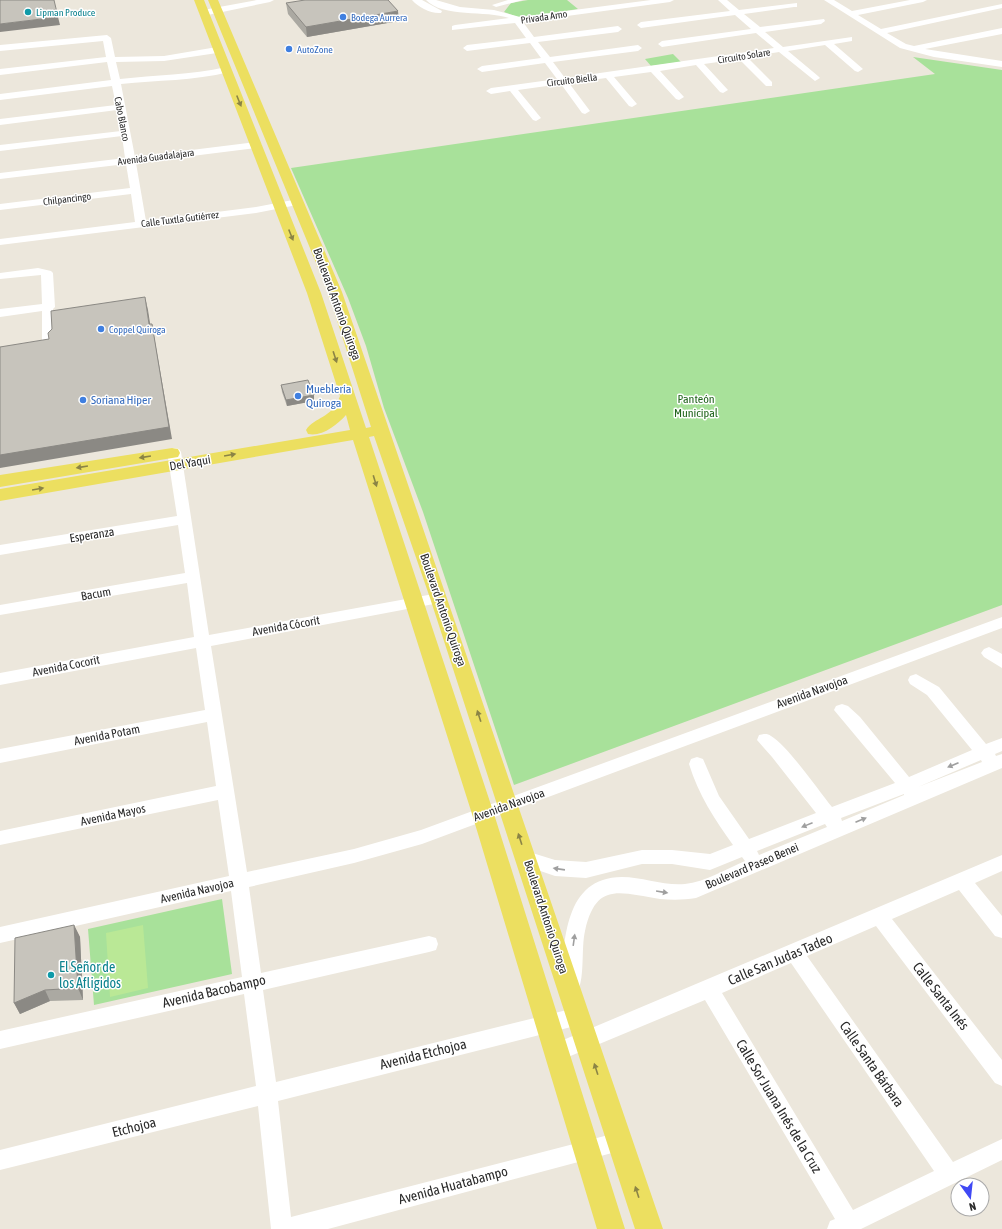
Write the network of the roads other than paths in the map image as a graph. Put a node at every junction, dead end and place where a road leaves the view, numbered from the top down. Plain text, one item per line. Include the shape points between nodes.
1 (246, 0) edge
2 (270, 0) edge
3 (416, 0) edge
4 (519, 0) edge
5 (670, 0) edge
6 (722, 0) edge
7 (828, 0) edge
8 (923, 0) edge
9 (629, 2) edge
10 (430, 3) edge
11 (579, 4) dead end
12 (496, 5) dead end
13 (794, 5) dead end
14 (1002, 6) edge
15 (208, 7) edge
16 (588, 11) junction
17 (737, 12) junction
18 (850, 14) junction
19 (821, 21) dead end
20 (516, 22) junction
21 (641, 25) dead end
22 (455, 28) dead end
23 (618, 29) dead end
24 (758, 31) junction
25 (1002, 31) edge
26 (879, 32) junction
27 (532, 40) junction
28 (849, 40) dead end
29 (828, 43) junction
30 (662, 44) dead end
31 (0, 48) edge
32 (467, 48) dead end
33 (638, 48) dead end
34 (911, 49) junction
35 (217, 50) junction
36 (781, 50) junction
37 (741, 56) junction
38 (1002, 56) edge
39 (112, 59) junction
40 (548, 60) junction
41 (980, 61) junction
42 (698, 62) junction
43 (1002, 64) edge
44 (192, 66) junction
45 (482, 69) dead end
46 (653, 69) junction
47 (858, 69) dead end
48 (226, 70) junction
49 (0, 72) edge
50 (608, 75) junction
51 (815, 78) dead end
52 (564, 81) junction
53 (115, 83) junction
54 (770, 84) dead end
55 (512, 88) junction
56 (723, 90) dead end
57 (491, 91) dead end
58 (0, 97) edge
59 (679, 97) dead end
60 (632, 104) dead end
61 (120, 107) junction
62 (585, 111) dead end
63 (536, 118) dead end
64 (0, 122) edge
65 (126, 133) junction
66 (256, 145) junction
67 (0, 148) edge
68 (129, 160) junction
69 (0, 176) edge
70 (135, 190) junction
71 (298, 202) junction
72 (279, 206) junction
73 (0, 207) edge
74 (141, 224) junction
75 (0, 242) edge
76 (0, 276) edge
77 (48, 307) junction
78 (0, 313) edge
79 (0, 352) edge
80 (348, 395) junction
81 (379, 426) junction
82 (358, 429) junction
83 (312, 436) junction
84 (175, 459) junction
85 (368, 460) junction
86 (0, 481) edge
87 (0, 495) edge
88 (184, 519) junction
89 (0, 550) edge
90 (193, 577) junction
91 (439, 598) junction
92 (413, 603) junction
93 (0, 610) edge
94 (1002, 622) edge
95 (202, 641) junction
96 (133, 654) joint
97 (988, 654) dead end
98 (1002, 662) edge
99 (0, 679) edge
100 (916, 680) dead end
101 (842, 710) dead end
102 (214, 714) junction
103 (765, 740) dead end
104 (1002, 744) edge
105 (0, 756) edge
106 (993, 759) edge
107 (697, 764) dead end
108 (226, 791) junction
109 (911, 791) junction
110 (508, 805) junction
111 (483, 814) junction
112 (834, 823) junction
113 (0, 838) edge
114 (746, 848) junction
115 (526, 859) junction
116 (1002, 862) edge
117 (757, 864) junction
118 (586, 870) junction
119 (962, 880) junction
120 (239, 881) junction
121 (594, 893) junction
122 (879, 916) junction
123 (1002, 930) edge
124 (0, 935) edge
125 (429, 944) dead end
126 (794, 952) junction
127 (253, 982) junction
128 (709, 990) junction
129 (571, 993) junction
130 (578, 1016) junction
131 (548, 1025) junction
132 (0, 1040) edge
133 (587, 1041) junction
134 (556, 1053) junction
135 (1002, 1076) edge
136 (268, 1093) junction
137 (620, 1142) junction
138 (1002, 1149) edge
139 (586, 1150) junction
140 (0, 1160) edge
141 (949, 1175) junction
142 (844, 1226) edge
143 (282, 1229) edge
144 (287, 1229) edge
145 (611, 1229) edge
146 (649, 1229) edge

1 - 15 street
2 - 15 street
3 - 10 street
4 - 12 street
5 - 9 street
6 - 17 street, Circuito Solare
7 - 18 street
8 - 18 street
9 - 16 street, Privada Arno
10 - 20 street via 443,12 475,12
11 - 16 street
13 - 17 street
14 - 26 street
15 - 35 main road, Boulevard Antonio Quiroga
15 - 71 main road, Boulevard Antonio Quiroga
16 - 20 street, Privada Arno
17 - 21 street
17 - 24 street, Circuito Solare
18 - 26 street
19 - 24 street
20 - 22 street, Privada Arno
20 - 27 street
23 - 27 street
24 - 30 street
24 - 36 street, Circuito Solare
25 - 34 street
26 - 34 street
27 - 32 street
27 - 40 street
28 - 29 street
29 - 36 street
29 - 47 street
31 - 39 street, Cabo Blanco via 106,38
33 - 40 street
34 - 41 street
35 - 44 street
35 - 48 main road, Boulevard Antonio Quiroga
36 - 37 street, Circuito Solare
36 - 51 street
37 - 42 street, Circuito Solare
37 - 54 street
38 - 41 street
39 - 44 street
39 - 49 street
39 - 53 street, Cabo Blanco
40 - 45 street
40 - 52 street
41 - 43 street
42 - 46 street, Circuito Solare
42 - 56 street
44 - 48 street
44 - 53 street via 158,77
46 - 50 street, Circuito Biella
46 - 59 street
48 -> 66 main road, Boulevard Antonio Quiroga
50 - 52 street, Circuito Biella
50 - 60 street
52 - 55 street, Circuito Biella
52 - 62 street
53 - 58 street
53 - 61 street, Cabo Blanco
55 - 57 street, Circuito Biella
55 - 63 street
61 - 64 street
61 - 65 street, Cabo Blanco
65 - 67 street
65 - 68 street, Cabo Blanco
66 - 68 street, Avenida Guadalajara
66 - 72 main road, Boulevard Antonio Quiroga
68 - 69 street, Avenida Guadalajara
68 - 70 street, Cabo Blanco
70 - 73 street, Chilpancingo
70 - 74 street, Cabo Blanco
71 - 72 street, Calle Tuxtla Gutiérrez
71 - 81 main road, Boulevard Antonio Quiroga via 335,292
72 - 74 street, Calle Tuxtla Gutiérrez
72 -> 80 main road, Boulevard Antonio Quiroga via 314,293
74 - 75 street, Calle Tuxtla Gutiérrez
76 - 77 street via 38,271 47,273
77 - 78 street
77 - 79 street via 48,341 45,344
80 - 82 main road, Boulevard Antonio Quiroga
80 - 83 main road via 344,408
81 - 82 main road, Del Yaqui
81 - 91 main road, Boulevard Antonio Quiroga
82 - 83 main road, Del Yaqui
82 - 85 main road, Boulevard Antonio Quiroga
83 - 84 main road, Del Yaqui
83 - 85 main road
84 -> 86 main road, Del Yaqui
87 -> 84 main road, Del Yaqui
84 - 88 street
85 -> 92 main road, Boulevard Antonio Quiroga
88 - 89 street, Esperanza
88 - 90 street
90 - 93 street, Bacum
90 - 95 street
91 - 92 street, Avenida Cócorit
110 -> 91 main road, Boulevard Antonio Quiroga
92 - 95 street, Avenida Cócorit
92 - 111 main road, Boulevard Antonio Quiroga
94 - 110 street, Avenida Navojoa
95 - 96 street, Avenida Cócorit
95 - 102 street
96 - 99 street, Avenida Cocorit
97 - 98 street
100 - 106 street via 933,691
101 - 109 street via 854,721
102 - 105 street, Avenida Potam
102 - 108 street
103 - 112 street via 778,752
104 - 106 street, Boulevard Paseo Benei
106 - 109 street, Boulevard Paseo Benei
107 - 114 street via 708,791
108 - 113 street, Avenida Mayos
108 - 120 street
109 - 112 street, Boulevard Paseo Benei
110 - 111 street, Avenida Navojoa
115 -> 110 main road, Boulevard Antonio Quiroga
111 - 120 street, Avenida Navojoa via 422,837 354,856
111 - 131 main road, Boulevard Antonio Quiroga
112 -> 114 street, Boulevard Paseo Benei
112 - 117 street, Boulevard Paseo Benei
114 - 117 street
114 - 118 street, Boulevard Paseo Benei via 710,862 672,857 642,857
118 -> 115 street, Boulevard Paseo Benei via 555,868
115 - 129 main road, Boulevard Antonio Quiroga
116 - 119 street, Calle San Judas Tadeo
121 -> 117 street, Boulevard Paseo Benei via 606,886 615,885 668,894 684,893 710,885
118 - 121 street
119 - 122 street, Calle San Judas Tadeo
119 - 123 street
120 - 124 street, Avenida Navojoa
120 - 127 street
129 -> 121 street via 574,938 585,904
122 - 126 street, Calle San Judas Tadeo
122 - 135 street, Calle Santa Inés
125 - 127 street, Avenida Bacobampo
126 - 128 street, Calle San Judas Tadeo
126 - 141 street, Calle Santa Bárbara
127 - 132 street, Avenida Bacobampo
127 - 136 street
128 - 133 street, Calle San Judas Tadeo
128 - 142 street, Calle Sor Juana Inés de la Cruz
129 - 130 main road, Boulevard Antonio Quiroga
130 - 131 street, Avenida Etchojoa
130 - 133 main road, Boulevard Antonio Quiroga
131 - 134 main road, Boulevard Antonio Quiroga
131 - 136 street, Avenida Etchojoa
133 - 134 street, Calle San Judas Tadeo
137 -> 133 main road, Boulevard Antonio Quiroga
134 - 139 main road, Boulevard Antonio Quiroga
136 - 140 street, Etchojoa
136 - 143 street
137 - 139 street, Avenida Huatabampo
146 -> 137 main road, Boulevard Antonio Quiroga
138 - 141 street
139 - 144 street, Avenida Huatabampo
139 - 145 main road, Boulevard Antonio Quiroga
141 - 142 street

